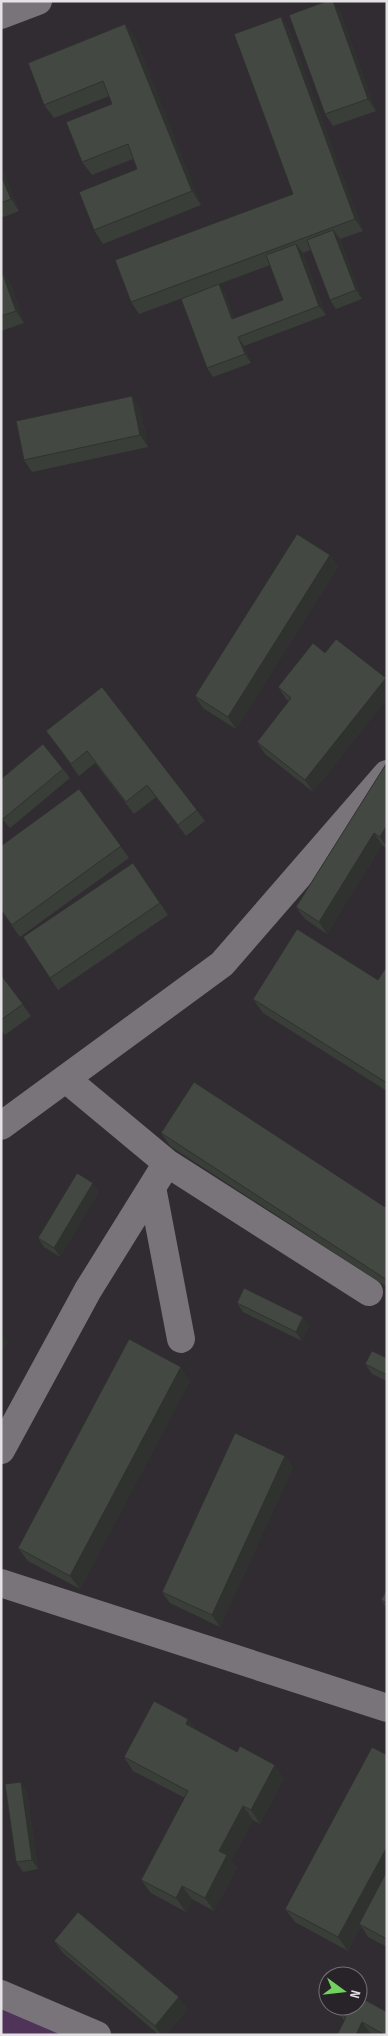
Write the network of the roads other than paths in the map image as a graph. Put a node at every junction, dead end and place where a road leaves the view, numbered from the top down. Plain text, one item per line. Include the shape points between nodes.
1 (38, 1) edge
2 (1, 15) edge
3 (387, 774) edge
4 (66, 1079) junction
5 (1, 1126) edge
6 (167, 1162) junction
7 (152, 1187) junction
8 (369, 1292) dead end
9 (181, 1339) dead end
10 (1, 1450) edge
11 (1, 1582) edge
12 (387, 1708) edge
13 (1, 1994) edge
14 (97, 2035) edge

1 - 2 street
3 - 4 street via 222,964
4 - 5 street
4 - 6 street
6 - 7 street
6 - 8 street
7 - 9 street
7 - 10 street via 88,1290
11 - 12 street
13 - 14 street

